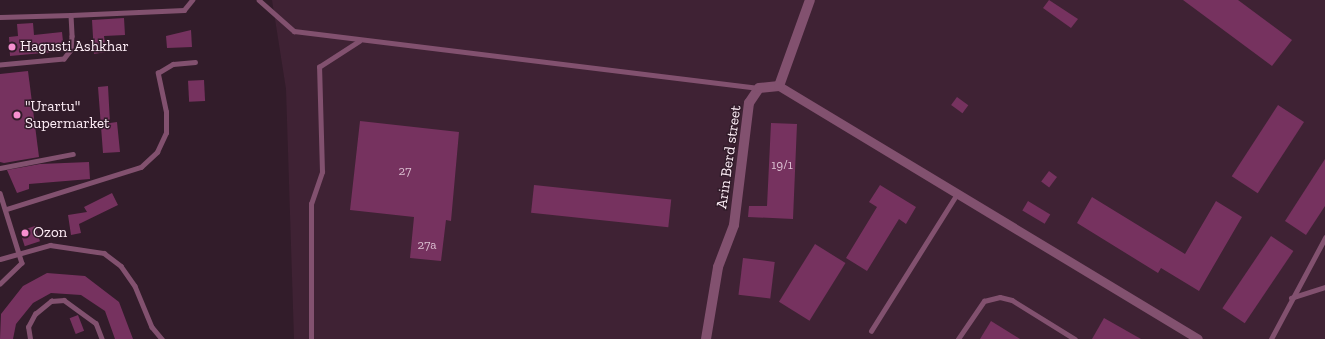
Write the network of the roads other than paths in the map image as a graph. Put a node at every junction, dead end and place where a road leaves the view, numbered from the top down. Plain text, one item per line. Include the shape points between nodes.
1 (192, 0) edge
2 (258, 0) edge
3 (810, 0) edge
4 (71, 15) junction
5 (0, 17) edge
6 (358, 41) junction
7 (195, 62) dead end
8 (0, 65) edge
9 (779, 86) junction
10 (759, 88) junction
11 (73, 154) dead end
12 (0, 168) edge
13 (0, 193) edge
14 (957, 194) junction
15 (7, 209) junction
16 (1325, 238) edge
17 (18, 254) junction
18 (0, 259) edge
19 (0, 284) edge
20 (1325, 287) edge
21 (1291, 298) junction
22 (871, 331) dead end
23 (30, 339) edge
24 (102, 339) edge
25 (162, 339) edge
26 (311, 339) edge
27 (706, 339) edge
28 (958, 339) edge
29 (1075, 339) edge
30 (1198, 339) edge
31 (1270, 339) edge

1 - 4 lane via 184,10
2 - 6 lane via 294,31
3 - 9 street
4 - 5 lane
4 - 8 lane via 72,44 64,59
6 - 10 lane via 408,43
6 - 26 lane via 319,67 322,172 311,204
7 - 15 lane via 173,64 158,73 166,112 166,133 157,152 141,167
9 - 10 street
9 - 14 street
10 - 27 street, Arin Berd street via 750,103 734,225 718,267
11 - 12 lane
13 - 15 lane
14 - 22 lane
14 - 30 street
15 - 17 lane
16 - 21 lane
17 - 18 lane
17 - 19 lane via 21,266
17 - 25 lane via 50,245 104,253 121,266 135,286 152,326
20 - 21 lane
21 - 31 lane
23 - 24 lane via 28,327 35,314 51,301 64,300 96,323
28 - 29 lane via 984,301 1000,297 1012,300

